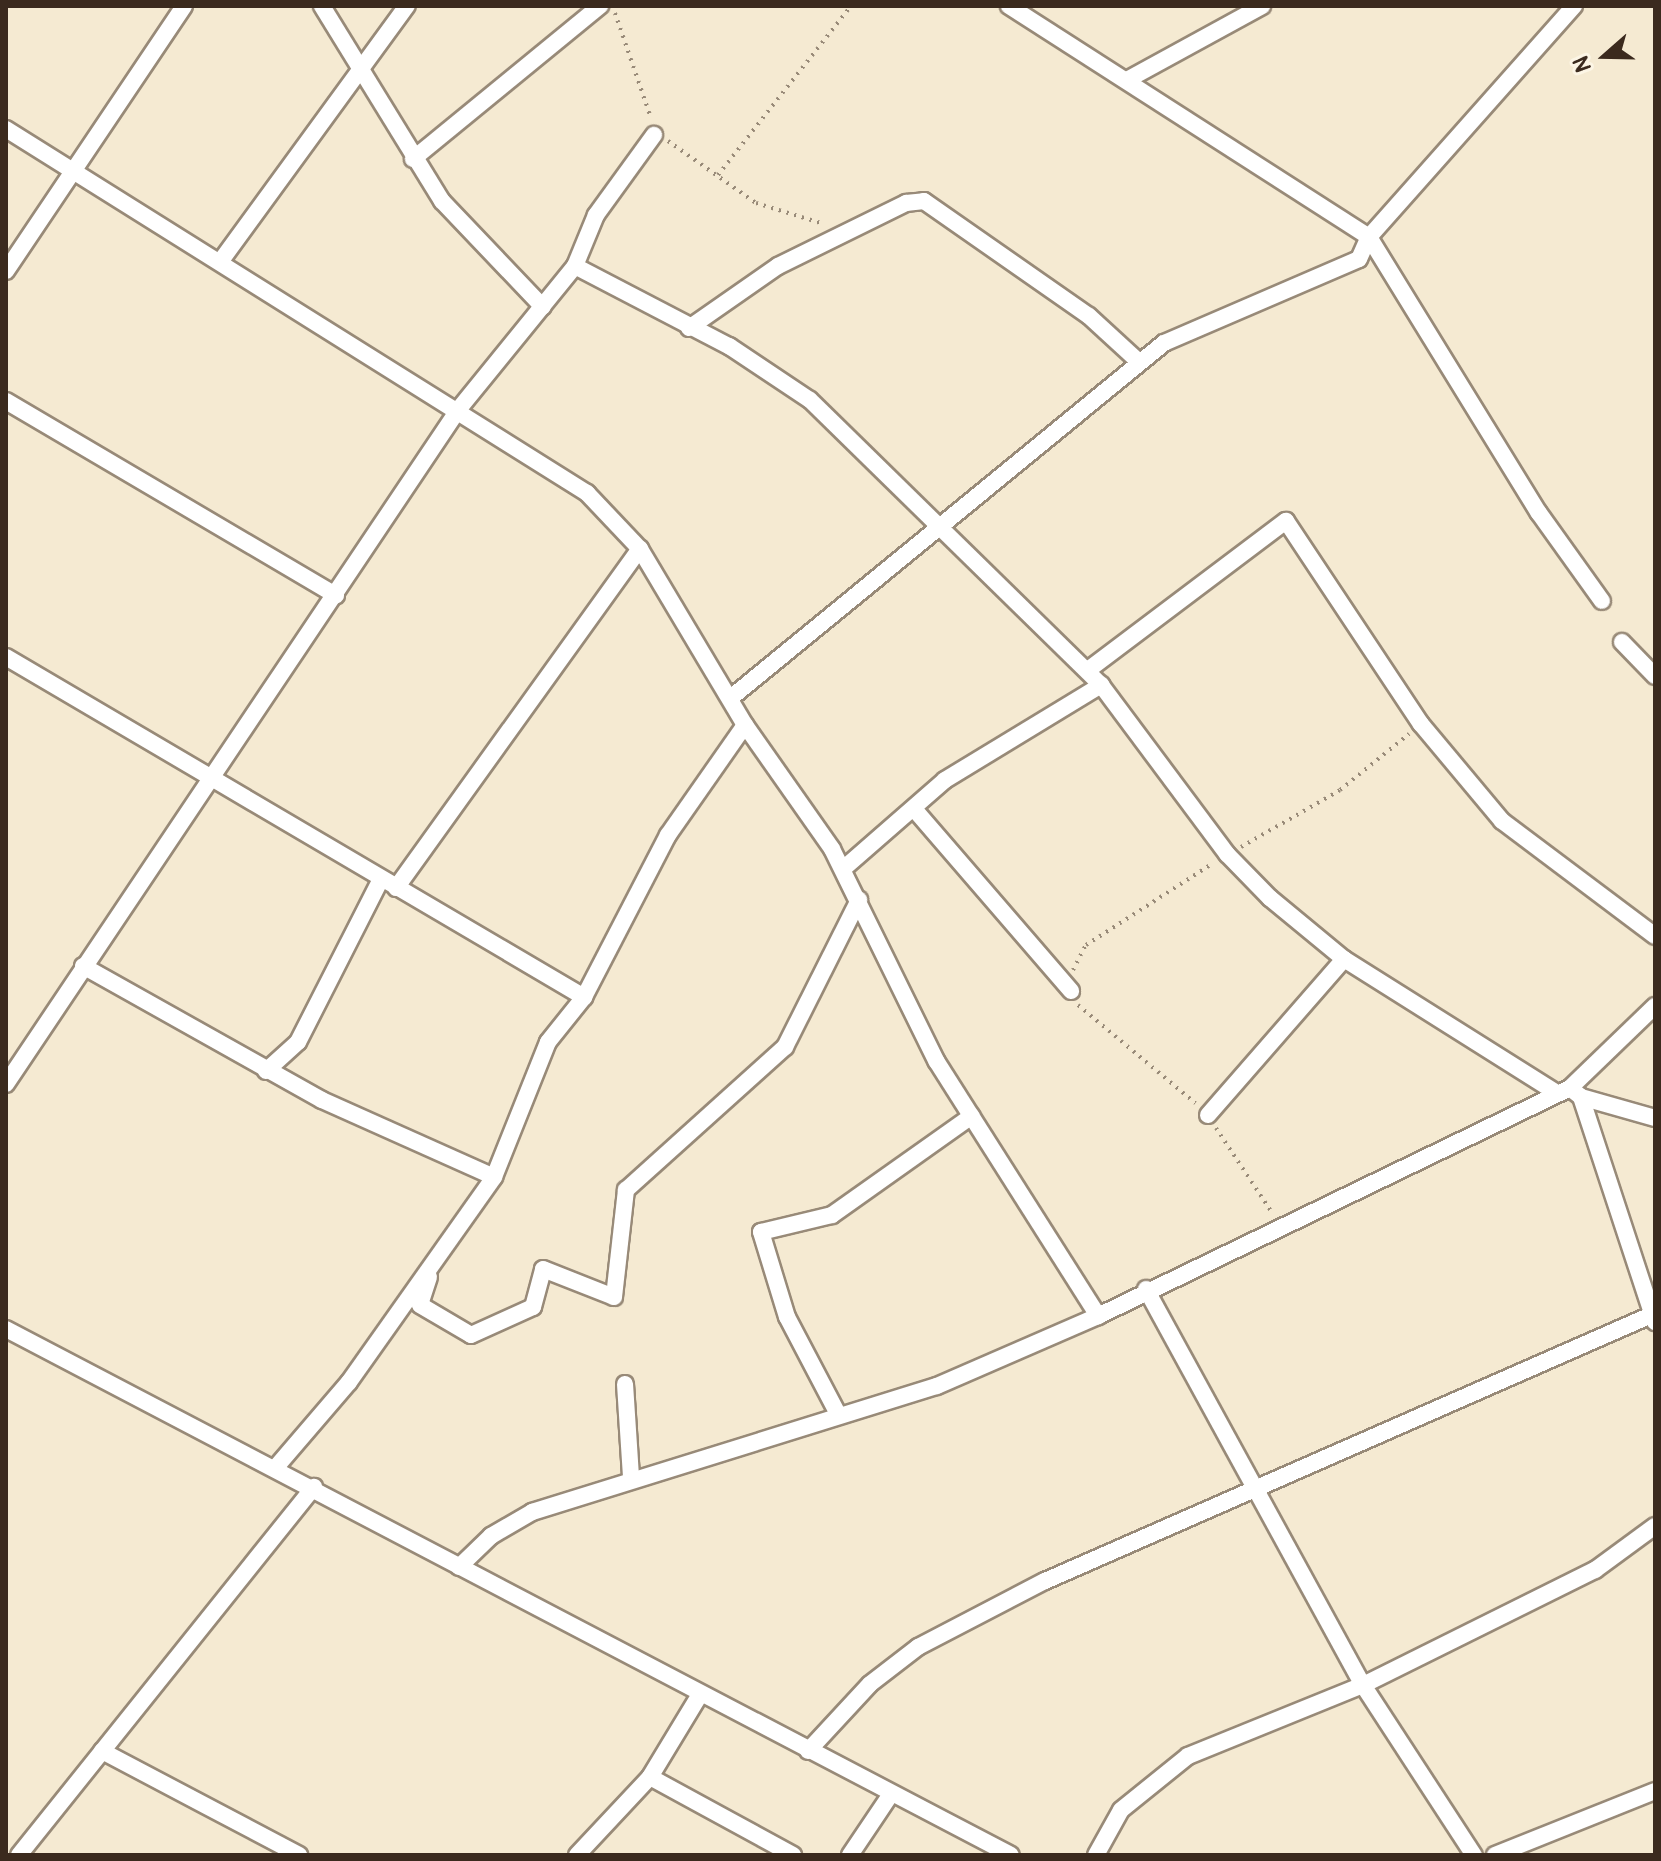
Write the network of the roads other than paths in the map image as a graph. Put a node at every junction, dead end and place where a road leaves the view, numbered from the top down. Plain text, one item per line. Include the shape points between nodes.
1 (184, 6) edge
2 (322, 6) edge
3 (407, 6) edge
4 (600, 6) edge
5 (1009, 6) edge
6 (1262, 6) edge
7 (1574, 6) edge
8 (358, 66) junction
9 (1127, 80) junction
10 (6, 129) edge
11 (654, 135) road end
12 (413, 159) junction
13 (73, 168) junction
14 (1369, 237) junction
15 (220, 262) junction
16 (575, 266) junction
17 (6, 271) edge
18 (543, 307) junction
19 (689, 328) junction
20 (1139, 362) junction
21 (6, 401) edge
22 (458, 410) junction
23 (940, 523) junction
24 (640, 549) junction
25 (336, 595) junction
26 (1602, 601) dead end
27 (1622, 642) dead end
28 (8, 663) edge
29 (1088, 670) junction
30 (1655, 676) edge
31 (1101, 685) junction
32 (733, 696) junction
33 (745, 725) junction
34 (209, 776) junction
35 (915, 810) junction
36 (843, 869) junction
37 (381, 879) junction
38 (396, 888) junction
39 (859, 900) junction
40 (1655, 936) edge
41 (1344, 959) junction
42 (83, 966) junction
43 (1071, 991) road end
44 (584, 997) junction
45 (1655, 1006) edge
46 (266, 1071) junction
47 (6, 1084) edge
48 (1569, 1093) junction
49 (1208, 1115) road end
50 (972, 1116) junction
51 (1655, 1118) edge
52 (494, 1177) junction
53 (435, 1255) junction
54 (1146, 1289) junction
55 (1098, 1316) junction
56 (1652, 1319) edge
57 (6, 1329) edge
58 (625, 1384) dead end
59 (838, 1414) junction
60 (277, 1466) junction
61 (631, 1477) junction
62 (314, 1487) junction
63 (1259, 1489) junction
64 (1655, 1526) edge
65 (459, 1567) junction
66 (1363, 1685) junction
67 (699, 1696) junction
68 (102, 1751) junction
69 (808, 1751) junction
70 (650, 1777) junction
71 (1655, 1791) edge
72 (891, 1794) junction
73 (25, 1853) edge
74 (299, 1855) edge
75 (577, 1855) edge
76 (793, 1855) edge
77 (850, 1855) edge
78 (1011, 1855) edge
79 (1096, 1855) edge
80 (1474, 1855) edge
81 (1495, 1855) edge

1 - 13 street
2 - 8 street
3 - 8 street
4 - 12 street
5 - 9 street
6 - 9 street
7 - 14 street
8 - 12 street
8 - 15 street
9 - 14 street
10 - 13 street
11 - 16 street via 596,215
12 - 18 street via 442,201
13 - 15 street
13 - 17 street
14 - 20 street via 1359,259 1164,343
14 - 26 street via 1497,447
15 - 22 street
16 - 18 street
16 - 19 street
18 - 22 street
19 - 20 street via 778,266 906,203 942,207
19 - 23 street via 810,400
20 - 23 street
21 - 25 street
22 - 24 street via 587,493
22 - 25 street
23 - 29 street
23 - 32 street
24 - 32 street
24 - 38 street
25 - 34 street
27 - 30 street
28 - 34 street
29 - 31 street
29 - 40 street via 1286,521 1421,724 1502,821
31 - 35 street via 945,780
31 - 41 street via 1227,854
32 - 33 street
33 - 36 street
33 - 44 street via 668,835
34 - 37 street
34 - 42 street
35 - 36 street
35 - 43 street
36 - 39 street
37 - 38 street
37 - 46 street via 298,1042
38 - 44 street
39 - 50 street
39 - 53 street via 785,1047 626,1190 614,1297 543,1269 533,1307 471,1335 420,1305
41 - 48 street
41 - 49 street
42 - 46 street
42 - 47 street
44 - 52 street via 548,1042
45 - 48 street
46 - 52 street
48 - 51 street
48 - 54 street via 1279,1222
48 - 56 street
50 - 55 street
50 - 59 street via 832,1215 761,1232 787,1317
52 - 53 street
53 - 60 street via 349,1382
54 - 55 street
54 - 63 street
55 - 59 street via 937,1386
56 - 63 street
57 - 60 street
58 - 61 street
59 - 61 street
60 - 62 street
61 - 65 street via 532,1512 491,1536
62 - 65 street
62 - 68 street
63 - 66 street
63 - 69 street via 1125,1544 918,1647 870,1684
64 - 66 street via 1595,1570
65 - 67 street
66 - 79 street via 1188,1756 1121,1810
66 - 80 street
67 - 69 street
67 - 70 street
68 - 73 street
68 - 74 street
69 - 72 street
70 - 75 street
70 - 76 street
71 - 81 street
72 - 77 street
72 - 78 street

